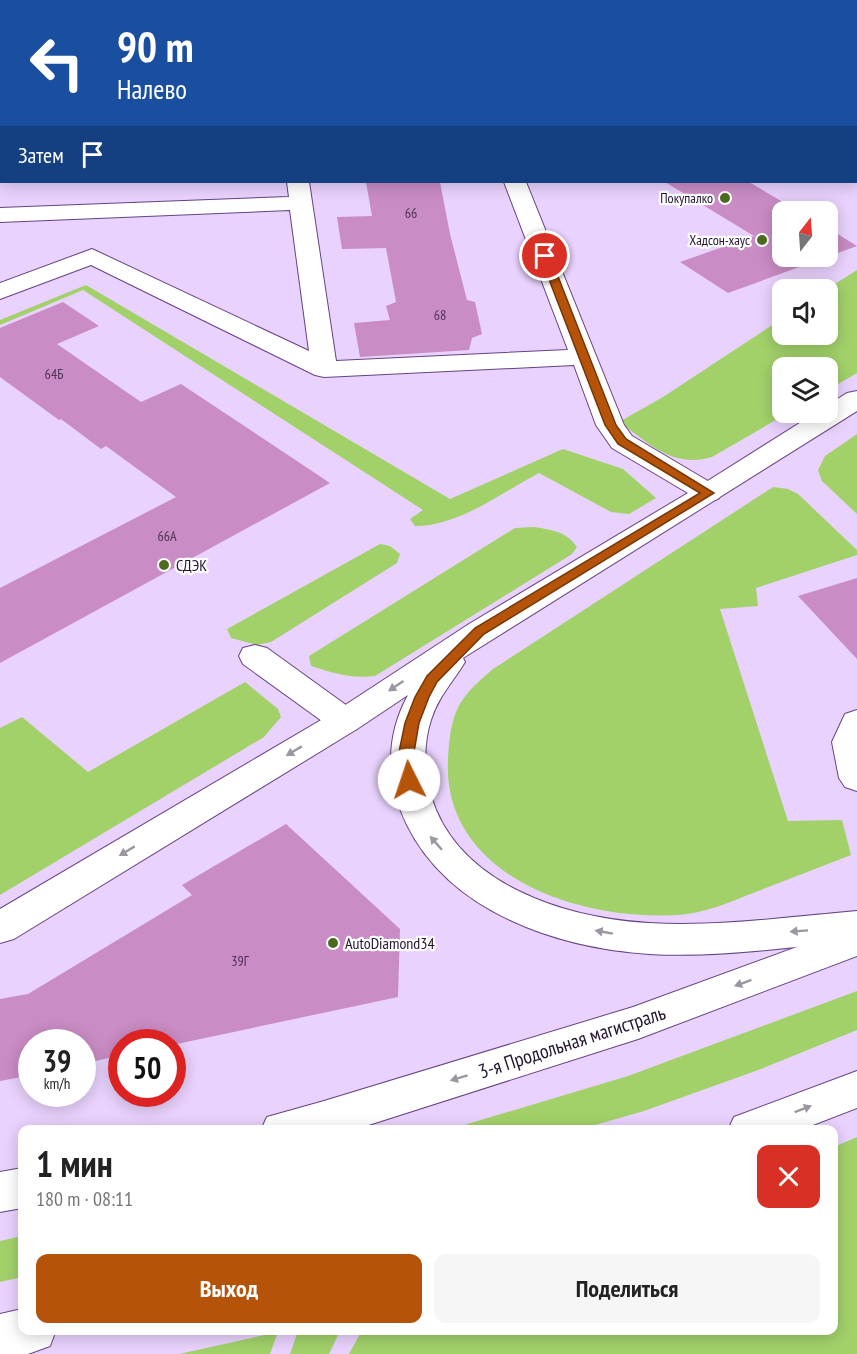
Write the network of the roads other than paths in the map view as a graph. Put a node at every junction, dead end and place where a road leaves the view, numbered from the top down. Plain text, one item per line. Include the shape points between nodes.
1 (515, 183) edge
2 (300, 192) edge
3 (86, 212) junction
4 (0, 215) edge
5 (92, 256) junction
6 (0, 292) edge
7 (585, 357) junction
8 (324, 369) junction
9 (857, 399) edge
10 (708, 493) junction
11 (480, 631) junction
12 (255, 657) dead end
13 (345, 721) junction
14 (857, 722) edge
15 (857, 778) edge
16 (857, 926) edge
17 (0, 928) edge
18 (857, 940) edge
19 (857, 1089) edge
20 (303, 1125) edge
21 (761, 1125) edge
22 (18, 1189) edge
23 (0, 1192) edge
24 (18, 1333) edge
25 (0, 1337) edge

1 - 7 main road
2 - 3 main road
2 - 8 main road
3 - 4 main road
3 - 5 main road
5 - 6 main road
5 - 8 main road
7 - 8 main road
7 - 10 main road via 610,425 622,442
9 - 10 main road
10 - 11 main road
11 -> 13 main road
16 -> 11 main road via 671,939 626,936 582,928 539,914 474,882 429,835 415,803 406,752 412,723 432,679
12 - 13 main road
13 -> 17 main road
14 - 15 main road via 849,742
18 -> 20 main road, 3-я Продольная магистраль via 638,1022
21 -> 19 main road
22 - 23 main road
24 - 25 main road

